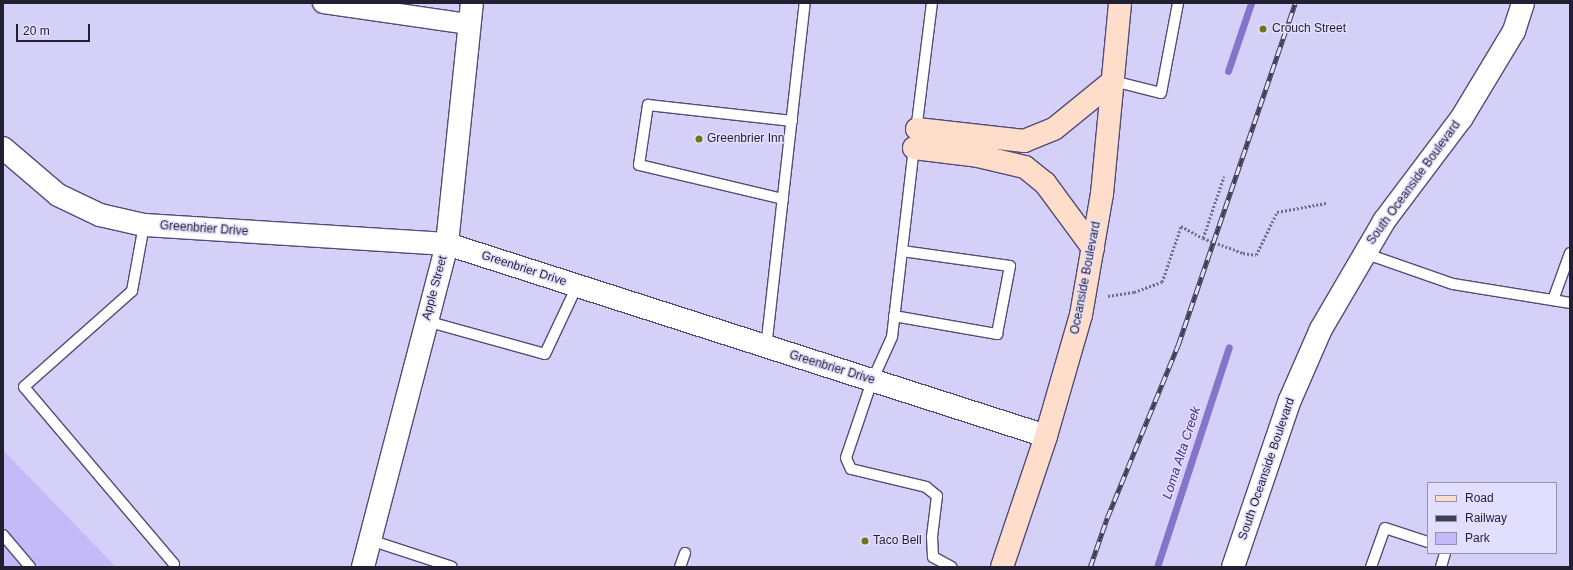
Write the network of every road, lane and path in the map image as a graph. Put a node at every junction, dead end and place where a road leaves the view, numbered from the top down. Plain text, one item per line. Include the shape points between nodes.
1 (323, 3) edge
2 (805, 3) edge
3 (932, 3) edge
4 (1120, 3) edge
5 (1178, 3) edge
6 (1523, 3) edge
7 (470, 13) edge
8 (1113, 81) junction
9 (792, 121) junction
10 (915, 138) junction
11 (3, 148) edge
12 (1224, 176) dead end
13 (784, 199) junction
14 (1326, 203) dead end
15 (144, 225) junction
16 (1203, 238) junction
17 (447, 244) junction
18 (1093, 248) junction
19 (902, 251) junction
20 (1364, 253) junction
21 (1570, 253) edge
22 (577, 286) junction
23 (1552, 300) junction
24 (1084, 301) junction
25 (1570, 303) edge
26 (894, 316) junction
27 (426, 321) junction
28 (766, 348) junction
29 (872, 381) junction
30 (1046, 436) junction
31 (3, 536) edge
32 (370, 540) junction
33 (1427, 542) edge
34 (685, 553) dead end
35 (1445, 554) edge
36 (174, 564) dead end
37 (30, 567) edge
38 (363, 567) edge
39 (452, 567) edge
40 (680, 567) edge
41 (952, 567) edge
42 (1002, 567) edge
43 (1233, 567) edge
44 (1371, 567) edge
45 (1441, 567) edge

1 - 7 street
2 - 9 lane
3 - 10 lane
4 - 8 main road, Oceanside Boulevard
5 - 8 lane via 1161,93
6 - 20 street, South Oceanside Boulevard via 1514,31 1461,119 1384,221
7 - 17 street, Apple Street
8 - 10 main road via 1054,130 1024,141
8 - 18 main road, Oceanside Boulevard via 1102,194
9 - 13 lane
9 - 13 lane via 648,105 639,165
10 - 18 main road via 1024,167 1045,183
10 - 19 lane
11 - 15 street, Greenbrier Drive via 58,195 100,215
12 - 16 path
13 - 28 lane
14 - 16 path via 1278,212 1256,255
15 - 17 street, Greenbrier Drive
15 - 36 lane via 132,291 24,387
16 - 24 path via 1181,226 1162,282 1134,292
17 - 22 street, Greenbrier Drive
17 - 27 street, Apple Street
18 - 24 main road, Oceanside Boulevard
19 - 26 lane
19 - 26 lane via 1010,266 997,334
20 - 23 lane via 1453,284
20 - 43 street, South Oceanside Boulevard via 1321,329 1290,400
21 - 23 lane
22 - 27 lane via 545,354
22 - 28 street, Greenbrier Drive
23 - 25 lane
24 - 30 main road, Oceanside Boulevard
26 - 29 lane via 892,337
27 - 32 street, Apple Street
28 - 29 street, Greenbrier Drive
29 - 30 street, Greenbrier Drive
29 - 41 lane via 846,458 851,469 926,487 937,496 932,537 933,557
30 - 42 main road, Oceanside Boulevard
31 - 37 lane
32 - 38 street, Apple Street
32 - 39 lane
33 - 44 lane via 1384,528
34 - 40 lane
35 - 45 lane

